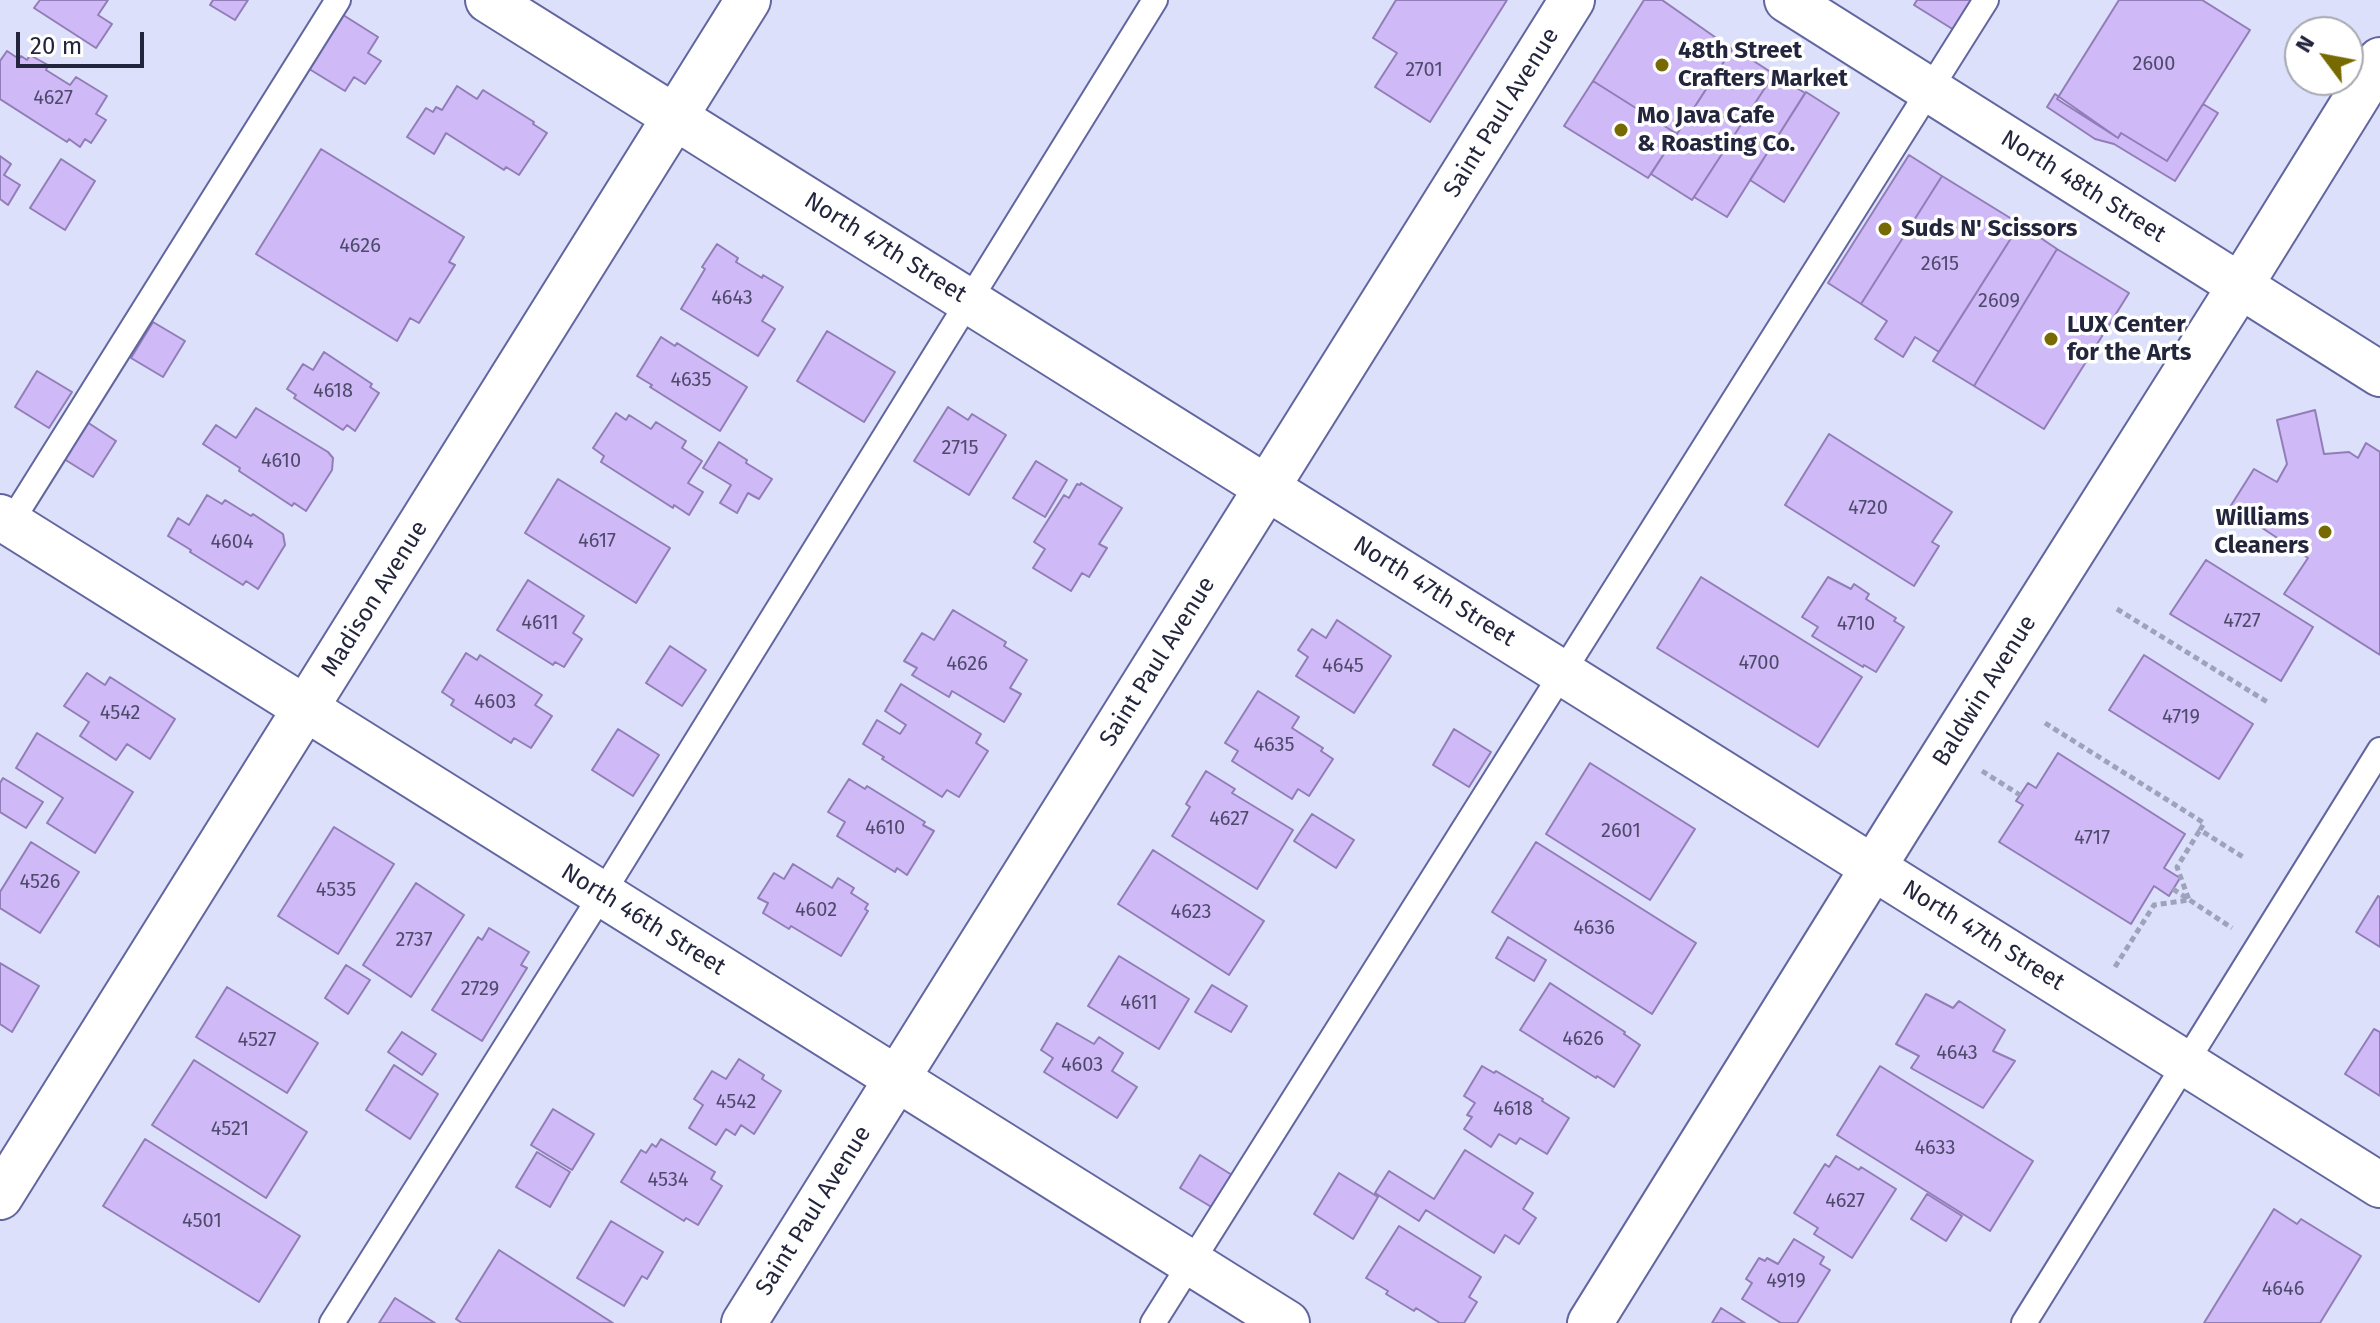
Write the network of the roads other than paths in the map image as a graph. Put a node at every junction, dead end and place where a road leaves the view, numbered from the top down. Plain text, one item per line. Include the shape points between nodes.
1 (338, 0) edge
2 (488, 0) edge
3 (748, 0) edge
4 (1155, 0) edge
5 (1572, 0) edge
6 (1787, 0) edge
7 (1986, 0) edge
8 (2380, 60) edge
9 (1929, 90) junction
10 (676, 117) junction
11 (2240, 286) junction
12 (969, 300) junction
13 (2380, 374) edge
14 (1267, 489) junction
15 (3, 526) edge
16 (1562, 671) junction
17 (306, 709) junction
18 (2380, 750) edge
19 (1873, 867) junction
20 (602, 894) junction
21 (2186, 1063) junction
22 (897, 1078) junction
23 (2380, 1185) edge
24 (0, 1197) edge
25 (1191, 1263) junction
26 (332, 1323) edge
27 (744, 1323) edge
28 (1153, 1323) edge
29 (1287, 1323) edge
30 (1590, 1323) edge
31 (2024, 1323) edge

1 - 15 lane
2 - 10 street, North 47th Street
3 - 10 street, Madison Avenue
4 - 12 lane
5 - 14 street, Saint Paul Avenue
6 - 9 street, North 48th Street
7 - 9 lane
8 - 11 street, Baldwin Avenue
9 - 11 street, North 48th Street
9 - 16 lane
10 - 12 street, North 47th Street
10 - 17 street, Madison Avenue
11 - 13 street, North 48th Street
11 - 19 street, Baldwin Avenue
12 - 14 street, North 47th Street
12 - 20 lane
14 - 16 street, North 47th Street
14 - 22 street, Saint Paul Avenue
15 - 17 street, North 46th Street
16 - 19 street, North 47th Street
16 - 25 lane
17 - 20 street, North 46th Street
17 - 24 street, Madison Avenue
18 - 21 lane
19 - 21 street, North 47th Street
19 - 30 street, Baldwin Avenue
20 - 22 street, North 46th Street
20 - 26 lane
21 - 23 street, North 47th Street
21 - 31 lane
22 - 25 street, North 46th Street
22 - 27 street, Saint Paul Avenue
25 - 28 lane
25 - 29 street, North 46th Street

